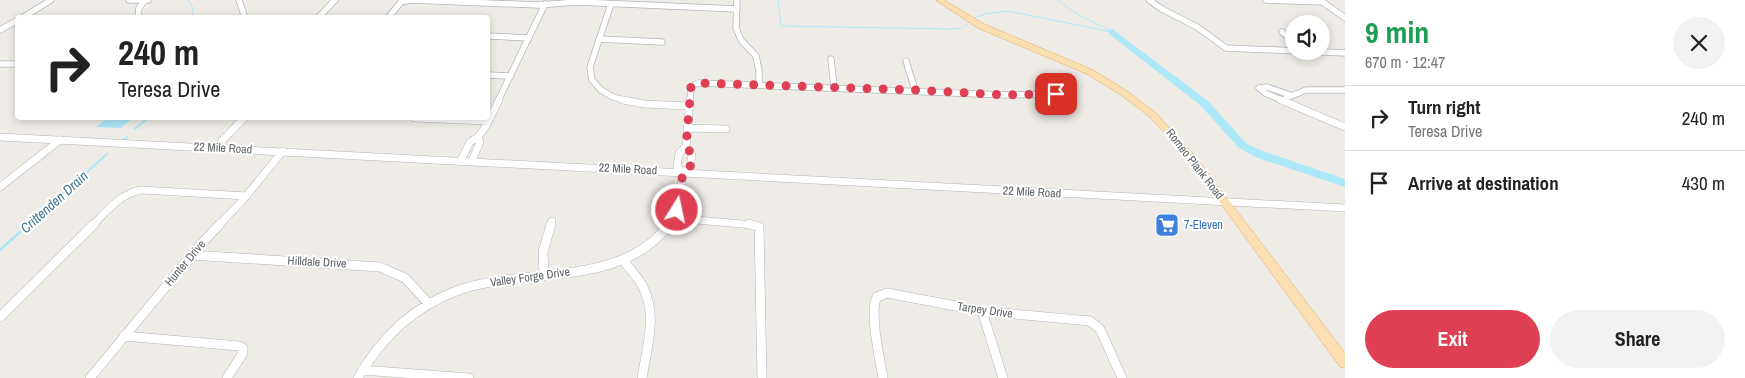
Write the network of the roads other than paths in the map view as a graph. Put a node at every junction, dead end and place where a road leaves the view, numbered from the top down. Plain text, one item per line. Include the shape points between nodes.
1 (51, 0) edge
2 (129, 0) edge
3 (145, 0) edge
4 (148, 0) edge
5 (239, 0) edge
6 (335, 0) edge
7 (407, 0) edge
8 (673, 0) edge
9 (737, 0) edge
10 (938, 0) edge
11 (1149, 0) edge
12 (1266, 0) edge
13 (474, 1) edge
14 (1322, 1) edge
15 (545, 4) junction
16 (611, 4) junction
17 (671, 6) junction
18 (737, 9) junction
19 (27, 15) edge
20 (138, 15) edge
21 (245, 15) edge
22 (321, 15) edge
23 (390, 15) edge
24 (1345, 18) edge
25 (15, 22) edge
26 (3, 29) edge
27 (1282, 32) dead end
28 (1285, 34) edge
29 (490, 36) edge
30 (529, 38) junction
31 (600, 39) junction
32 (662, 42) dead end
33 (1285, 51) edge
34 (1330, 53) edge
35 (1345, 53) edge
36 (831, 59) dead end
37 (906, 62) dead end
38 (0, 64) edge
39 (15, 64) edge
40 (490, 75) edge
41 (511, 76) junction
42 (759, 84) junction
43 (834, 87) junction
44 (915, 90) junction
45 (1345, 90) edge
46 (1056, 94) dead end
47 (688, 106) junction
48 (490, 117) edge
49 (242, 120) edge
50 (464, 120) edge
51 (488, 121) joint
52 (1345, 127) edge
53 (687, 128) junction
54 (726, 129) dead end
55 (0, 137) edge
56 (478, 137) junction
57 (60, 140) junction
58 (686, 147) junction
59 (214, 148) junction
60 (283, 151) junction
61 (461, 160) junction
62 (472, 161) junction
63 (683, 172) junction
64 (0, 187) edge
65 (247, 196) junction
66 (1224, 202) junction
67 (1345, 208) edge
68 (674, 218) junction
69 (552, 221) dead end
70 (191, 255) junction
71 (623, 260) junction
72 (544, 275) junction
73 (429, 304) junction
74 (982, 311) junction
75 (0, 317) edge
76 (124, 336) junction
77 (1345, 363) edge
78 (360, 374) edge
79 (90, 378) edge
80 (228, 378) edge
81 (469, 378) edge
82 (642, 378) edge
83 (762, 378) edge
84 (883, 378) edge
85 (1003, 378) edge
86 (1122, 378) edge

1 - 19 street
2 - 3 street
3 - 4 street
3 - 20 street
5 - 21 street
6 - 22 street
7 - 13 street
7 - 23 street via 401,2
8 - 17 street
9 - 18 street
10 - 66 main road, Romeo Plank Road via 974,22 1073,64 1124,93 1168,129
11 - 33 street via 1199,28 1221,46 1236,50
12 - 14 street
13 - 15 street
14 - 24 street
15 - 16 street
15 - 30 street
16 - 17 street
16 - 31 street
17 - 18 street
18 - 42 street via 736,29 756,54 760,67
25 - 26 street
27 - 28 street
29 - 30 street
30 - 41 street
31 - 32 street
31 - 47 street via 589,77 600,90 622,100
34 - 35 street
36 - 43 street
37 - 44 street
38 - 39 street
40 - 41 street
41 - 48 street
42 - 43 street
42 - 47 street, Valley Forge Drive via 693,84
43 - 44 street
44 - 46 street
45 - 52 street via 1312,90 1288,99
47 - 53 street, Valley Forge Drive
49 - 59 street
50 - 51 street
51 - 56 street
53 - 54 street
53 - 58 street, Valley Forge Drive
55 - 57 street, 22 Mile Road
56 - 61 street via 470,142
56 - 62 street via 480,142
57 - 59 street, 22 Mile Road
57 - 64 street
58 - 63 street, Valley Forge Drive via 679,153 677,167
58 - 63 street, Valley Forge Drive via 692,154 691,163 690,168
59 - 60 street, 22 Mile Road
60 - 61 street, 22 Mile Road
60 - 65 street, Hunter Drive
61 - 62 street, 22 Mile Road
62 - 63 street, 22 Mile Road
63 - 66 street, 22 Mile Road
63 - 68 street, Valley Forge Drive via 681,196
65 - 70 street, Hunter Drive
65 - 75 street via 130,192 121,197
66 - 67 street, 22 Mile Road
66 - 77 main road, Romeo Plank Road
68 - 71 street, Valley Forge Drive via 656,240
68 - 83 street via 747,223 757,225 761,230
69 - 72 street via 543,252
70 - 73 street, Hilldale Drive via 380,267 405,278
70 - 76 street, Hunter Drive
71 - 72 street, Valley Forge Drive via 593,269
71 - 82 street via 643,285 649,303 650,323
72 - 73 street, Valley Forge Drive via 478,285
73 - 78 street, Valley Forge Drive via 387,337
74 - 84 street, Tarpey Drive via 880,294 874,311
74 - 85 street
74 - 86 street, Tarpey Drive via 1077,318 1090,322 1100,330
76 - 79 street, Hunter Drive
76 - 80 street via 243,348
78 - 81 street

